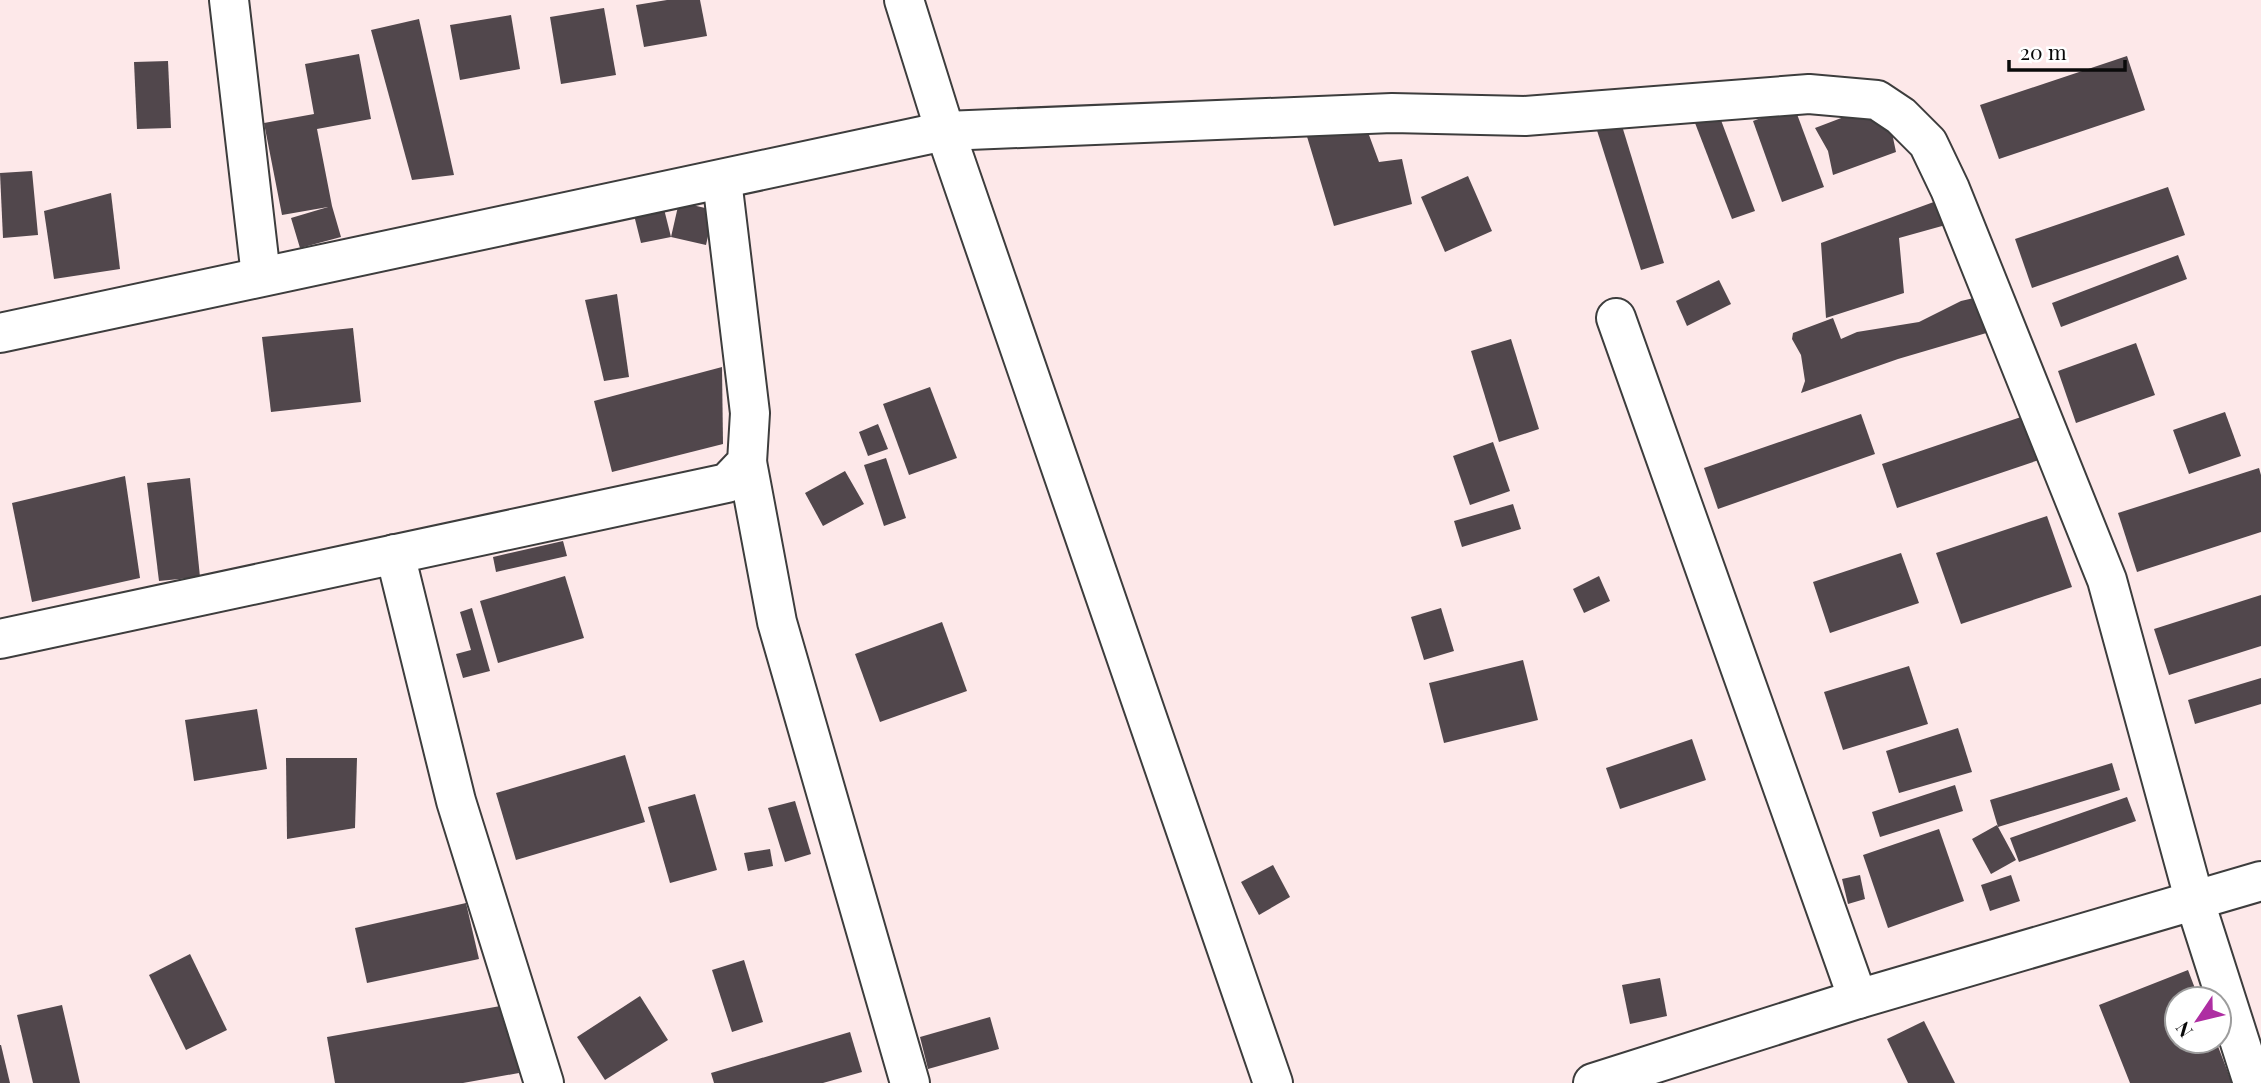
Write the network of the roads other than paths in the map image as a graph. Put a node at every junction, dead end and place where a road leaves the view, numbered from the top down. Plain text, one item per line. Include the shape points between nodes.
1 (229, 0) edge
2 (904, 0) edge
3 (945, 131) junction
4 (722, 180) junction
5 (261, 276) junction
6 (1616, 318) dead end
7 (0, 333) edge
8 (747, 462) junction
9 (395, 554) junction
10 (0, 639) edge
11 (2261, 881) edge
12 (2195, 902) junction
13 (1858, 999) junction
14 (544, 1083) edge
15 (910, 1083) edge
16 (1273, 1083) edge
17 (1593, 1083) edge
18 (2253, 1083) edge

1 - 5 street
2 - 3 street
3 - 4 street
3 - 12 street via 1392,113 1525,116 1809,94 1877,100 1928,142 2092,542 2120,622
3 - 16 street
4 - 5 street
4 - 8 street via 750,413
5 - 7 street
6 - 13 street
8 - 9 street via 727,483
8 - 15 street via 777,622
9 - 10 street
9 - 14 street via 456,801
11 - 12 street
12 - 13 street
12 - 18 street
13 - 17 street

